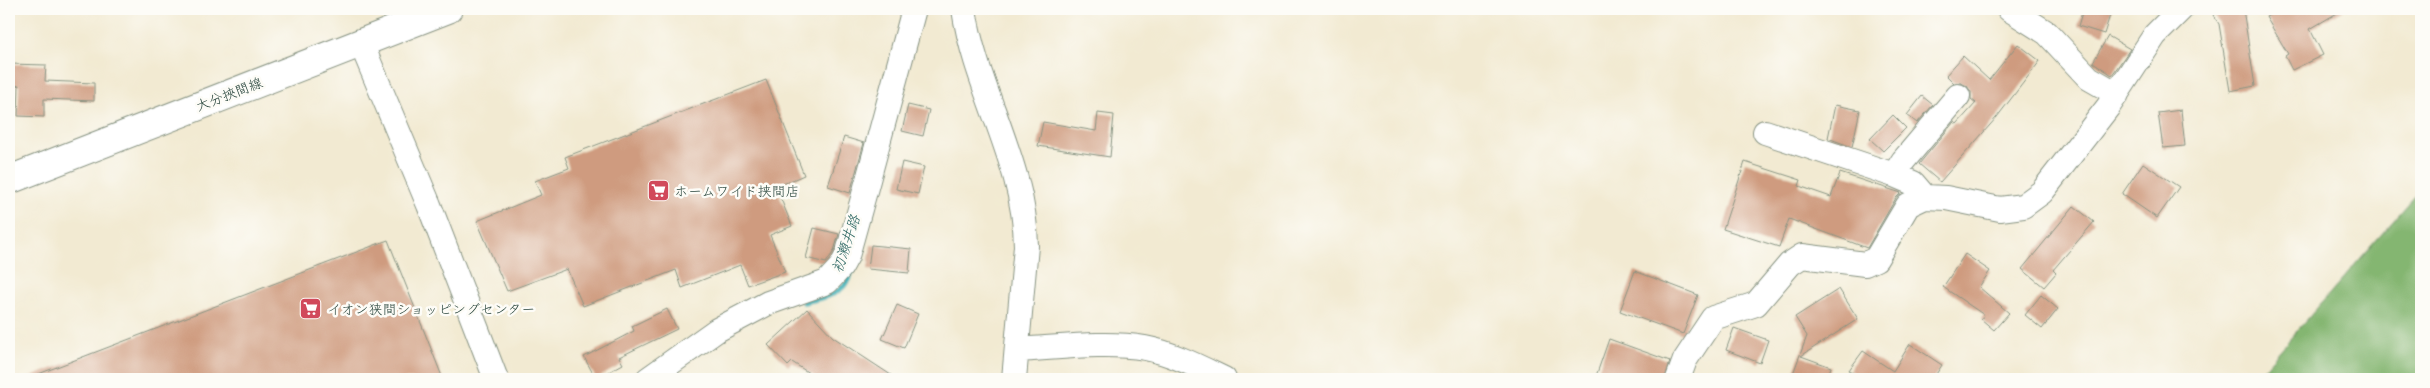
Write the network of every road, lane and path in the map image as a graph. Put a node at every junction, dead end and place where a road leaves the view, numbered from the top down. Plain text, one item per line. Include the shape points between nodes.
1 (448, 9) edge
2 (914, 9) edge
3 (964, 9) edge
4 (2009, 9) edge
5 (2181, 9) edge
6 (361, 43) junction
7 (2117, 94) junction
8 (1958, 96) dead end
9 (1765, 132) dead end
10 (1894, 175) junction
11 (9, 180) edge
12 (1924, 197) junction
13 (1017, 350) junction
14 (496, 379) edge
15 (650, 379) edge
16 (1014, 379) edge
17 (1224, 379) edge
18 (1678, 379) edge

1 - 6 main road, 大分挾間線
2 - 15 street via 847,256 841,267 827,282 768,303 725,325
3 - 13 street via 974,59 1012,161 1023,207 1026,246
4 - 7 street via 2047,33 2089,78
5 - 7 street via 2155,35
6 - 11 main road, 大分挾間線
6 - 14 street via 429,205
7 - 12 street via 2042,192 2023,206 2000,208
8 - 10 street
9 - 10 street
10 - 12 street via 1913,184
12 - 18 street via 1908,205 1876,259 1865,264 1802,256 1790,264 1756,304 1714,318 1685,360
13 - 16 street
13 - 17 street via 1130,346 1162,353

